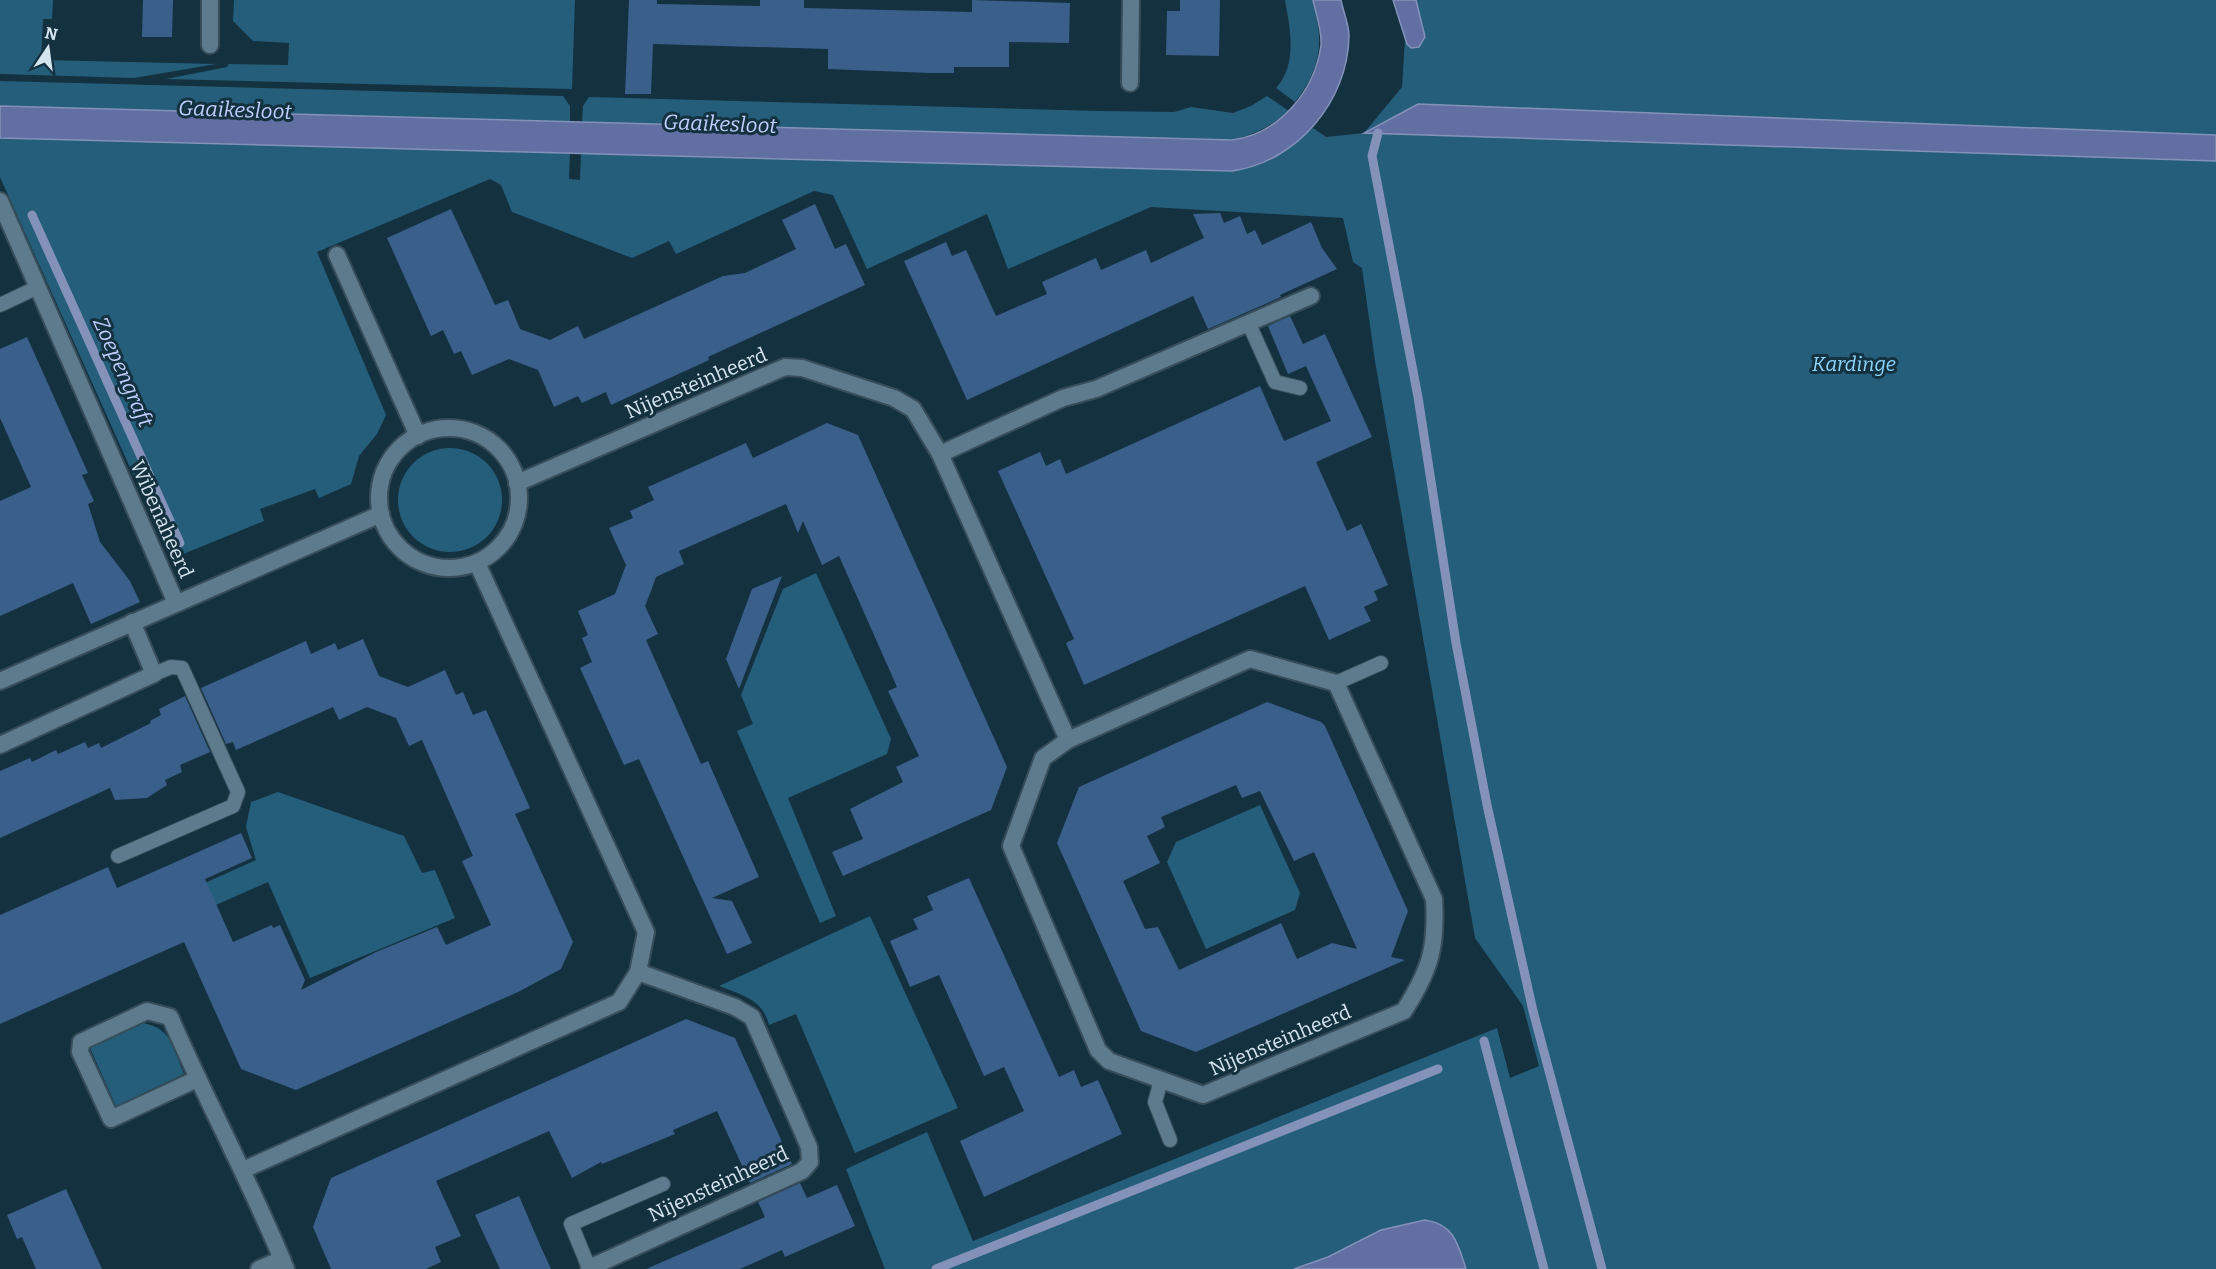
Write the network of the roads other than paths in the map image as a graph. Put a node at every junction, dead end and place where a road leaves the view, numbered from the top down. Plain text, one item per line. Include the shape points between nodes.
1 (210, 0) edge
2 (1131, 0) edge
3 (210, 45) dead end
4 (1130, 83) dead end
5 (0, 201) edge
6 (337, 255) dead end
7 (36, 288) junction
8 (1311, 296) dead end
9 (0, 305) edge
10 (1249, 324) junction
11 (1300, 388) dead end
12 (418, 436) junction
13 (940, 454) junction
14 (517, 483) junction
15 (381, 514) junction
16 (477, 563) junction
17 (176, 603) junction
18 (132, 622) junction
19 (1381, 663) dead end
20 (154, 674) junction
21 (0, 681) edge
22 (1336, 683) junction
23 (1068, 740) junction
24 (0, 745) edge
25 (118, 856) dead end
26 (638, 972) junction
27 (196, 1079) junction
28 (1161, 1080) junction
29 (1170, 1140) dead end
30 (243, 1170) junction
31 (663, 1184) dead end
32 (284, 1264) edge
33 (589, 1268) edge
34 (259, 1269) edge

1 - 3 street
2 - 4 street
5 - 7 street, Wibenaheerd
6 - 12 street
7 - 9 lane
7 - 17 street, Wibenaheerd
8 - 10 street
10 - 11 lane via 1275,382
10 - 13 street via 1096,389 1063,398
12 - 14 street via 448,429 479,436 503,454
12 - 15 street via 399,450 386,469 380,483
13 - 14 street, Nijensteinheerd via 913,409 894,398 802,368 785,368
13 - 23 street, Nijensteinheerd
14 - 16 street via 517,515 512,530 502,544
15 - 16 street via 387,531 410,556 442,568
15 - 17 street, Wibenaheerd
16 - 26 street via 646,932
17 - 18 street, Wibenaheerd
18 - 20 street
18 - 21 street, Wibenaheerd
19 - 22 lane
20 - 24 street
20 - 25 lane via 171,667 182,668 238,792 233,806
22 - 23 street, Nijensteinheerd via 1250,659
22 - 28 street, Nijensteinheerd via 1434,899 1433,953 1404,1011 1203,1095
23 - 28 street, Nijensteinheerd via 1043,758 1011,846 1098,1050 1109,1061
26 - 30 street via 619,1002
26 - 33 street, Nijensteinheerd via 735,1007 752,1017 809,1147 810,1162 802,1171
27 - 27 street via 111,1119 80,1052 81,1042 147,1011 170,1017
27 - 30 street
28 - 29 lane via 1155,1102
30 - 32 street
31 - 33 lane, Nijensteinheerd via 571,1224
32 - 34 street

